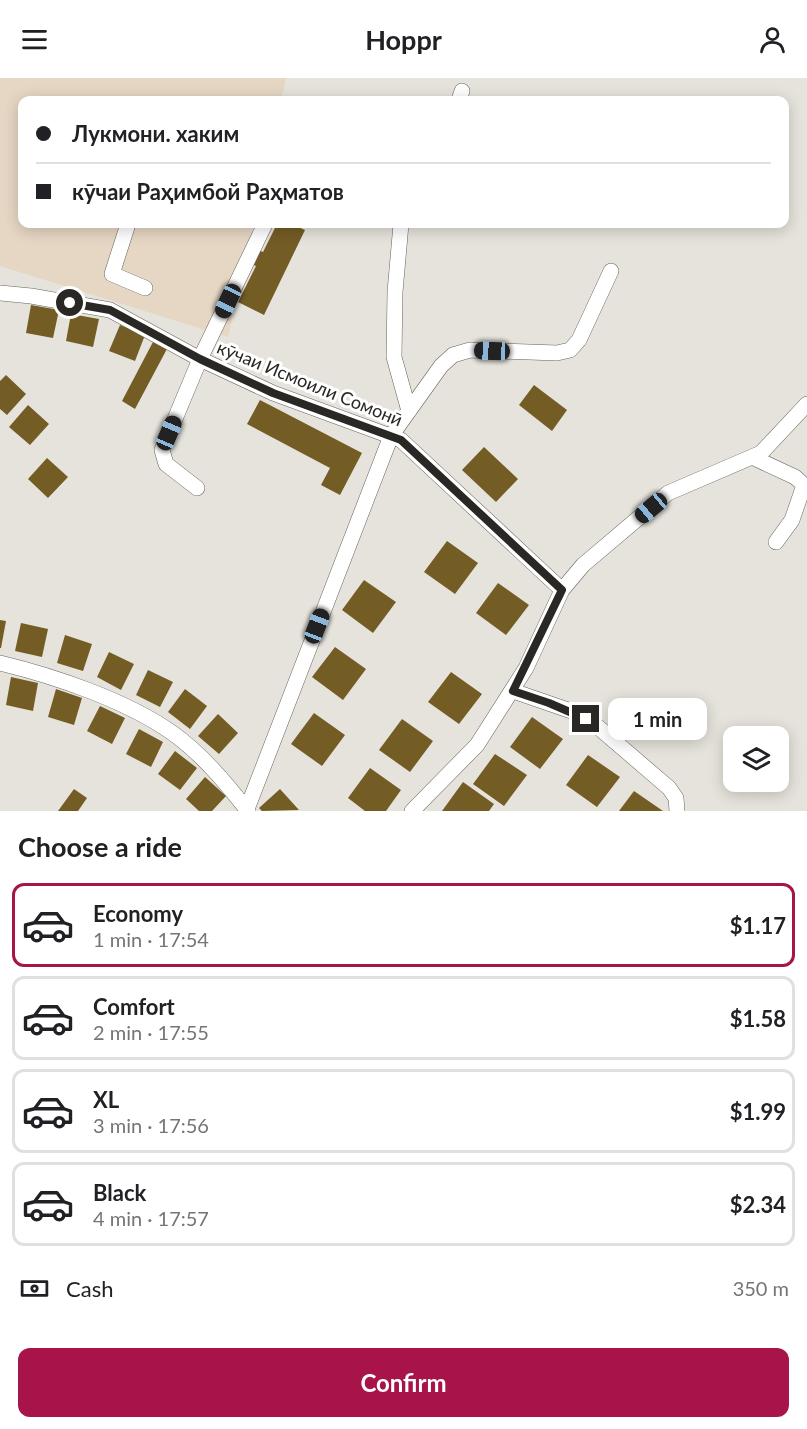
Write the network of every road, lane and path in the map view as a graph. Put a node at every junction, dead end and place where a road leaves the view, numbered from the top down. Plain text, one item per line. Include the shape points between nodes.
1 (127, 228) edge
2 (263, 228) edge
3 (401, 228) edge
4 (611, 271) dead end
5 (145, 288) dead end
6 (0, 293) edge
7 (200, 359) junction
8 (807, 405) edge
9 (409, 411) junction
10 (391, 436) junction
11 (752, 457) junction
12 (197, 488) dead end
13 (776, 542) dead end
14 (562, 590) junction
15 (0, 663) edge
16 (513, 691) junction
17 (248, 810) edge
18 (412, 811) edge
19 (677, 811) edge

1 - 5 street via 112,274
2 - 7 street
3 - 9 street via 394,357
4 - 9 street via 579,340 570,350 470,350 453,355
6 - 7 street, кӯчаи Исмоили Сомонӣ via 110,310
7 - 10 street, кӯчаи Исмоили Сомонӣ via 273,393
7 - 12 street via 162,450 166,465
8 - 11 street via 761,453
9 - 10 street
10 - 14 street, кӯчаи Исмоили Сомонӣ via 401,440
10 - 17 street
11 - 13 street via 804,485 792,520
11 - 14 street via 668,494 583,565
14 - 16 street
15 - 17 street via 42,673 171,732 223,779
16 - 18 street via 477,745
16 - 19 street via 574,712 598,727 669,788 676,798

